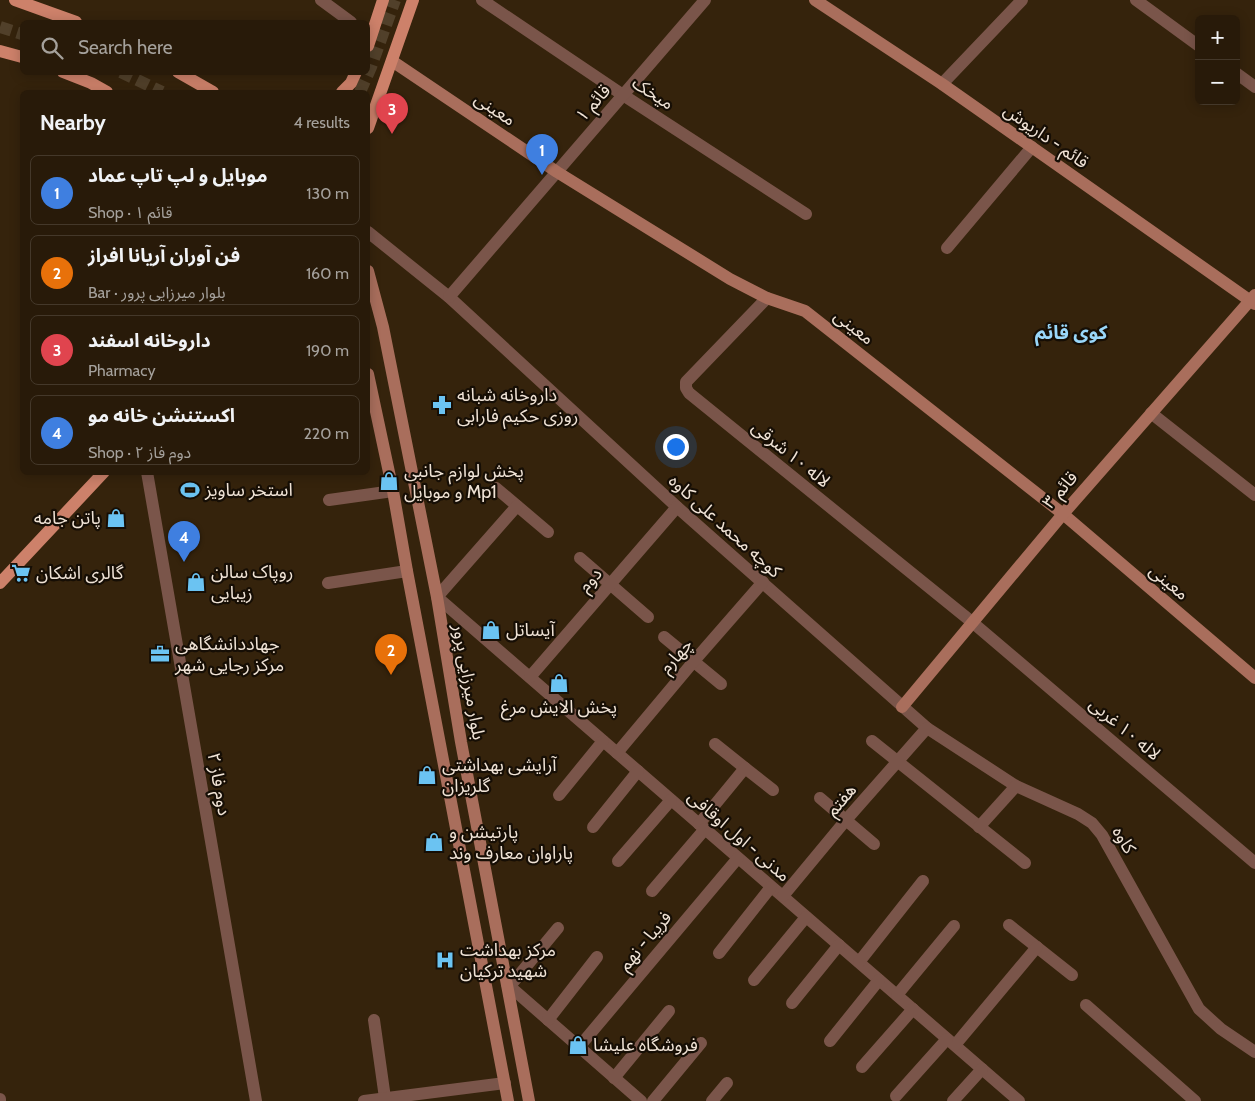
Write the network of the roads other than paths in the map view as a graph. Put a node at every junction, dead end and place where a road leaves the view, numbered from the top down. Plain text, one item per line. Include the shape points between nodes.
1 (15, 0) edge
2 (321, 0) edge
3 (383, 0) edge
4 (413, 0) edge
5 (482, 0) edge
6 (705, 0) edge
7 (816, 0) edge
8 (1022, 0) edge
9 (1136, 0) edge
10 (70, 20) edge
11 (347, 20) edge
12 (370, 35) edge
13 (1195, 43) edge
14 (0, 51) edge
15 (20, 56) edge
16 (392, 61) junction
17 (68, 75) edge
18 (183, 75) edge
19 (355, 75) edge
20 (1240, 76) edge
21 (942, 84) junction
22 (1255, 87) edge
23 (92, 88) edge
24 (210, 90) edge
25 (344, 90) edge
26 (623, 95) junction
27 (370, 122) edge
28 (1032, 147) junction
29 (557, 172) junction
30 (806, 214) dead end
31 (370, 234) edge
32 (947, 248) dead end
33 (370, 278) edge
34 (449, 297) junction
35 (767, 298) junction
36 (1253, 300) edge
37 (370, 383) edge
38 (1150, 413) junction
39 (101, 475) edge
40 (149, 475) edge
41 (496, 488) dead end
42 (393, 491) junction
43 (1255, 495) edge
44 (330, 500) dead end
45 (517, 506) junction
46 (678, 507) junction
47 (1062, 514) junction
48 (548, 532) dead end
49 (580, 558) dead end
50 (407, 571) junction
51 (763, 582) junction
52 (0, 583) edge
53 (328, 583) dead end
54 (610, 584) junction
55 (437, 597) junction
56 (648, 617) dead end
57 (972, 622) junction
58 (664, 637) dead end
59 (694, 661) junction
60 (530, 677) junction
61 (1255, 678) edge
62 (721, 684) dead end
63 (902, 707) junction
64 (926, 728) junction
65 (603, 741) junction
66 (872, 741) dead end
67 (715, 744) dead end
68 (617, 752) junction
69 (897, 762) junction
70 (745, 768) junction
71 (638, 771) junction
72 (1016, 786) junction
73 (773, 790) dead end
74 (559, 795) dead end
75 (820, 798) dead end
76 (671, 800) junction
77 (846, 820) junction
78 (593, 826) dead end
79 (702, 826) junction
80 (979, 827) junction
81 (874, 844) dead end
82 (738, 858) junction
83 (618, 861) dead end
84 (1025, 862) dead end
85 (1255, 863) edge
86 (923, 881) dead end
87 (772, 887) junction
88 (652, 891) dead end
89 (782, 896) junction
90 (806, 917) junction
91 (1009, 925) dead end
92 (954, 926) dead end
93 (558, 928) dead end
94 (839, 945) junction
95 (1037, 947) junction
96 (719, 954) dead end
97 (597, 957) dead end
98 (859, 962) junction
99 (1072, 975) dead end
100 (754, 980) dead end
101 (879, 980) junction
102 (508, 985) junction
103 (897, 995) junction
104 (792, 1003) dead end
105 (1086, 1005) dead end
106 (913, 1009) junction
107 (669, 1011) dead end
108 (374, 1020) dead end
109 (548, 1020) junction
110 (830, 1041) dead end
111 (951, 1042) junction
112 (701, 1043) dead end
113 (579, 1047) junction
114 (1255, 1052) edge
115 (862, 1067) dead end
116 (982, 1069) junction
117 (614, 1078) junction
118 (505, 1083) junction
119 (727, 1083) dead end
120 (896, 1096) dead end
121 (385, 1098) junction
122 (409, 1098) edge
123 (1017, 1100) edge
124 (256, 1101) edge
125 (364, 1101) edge
126 (508, 1101) edge
127 (529, 1101) edge
128 (641, 1101) edge
129 (653, 1101) edge
130 (712, 1101) edge
131 (954, 1101) edge
132 (1195, 1101) edge

1 - 10 main road
2 - 11 street
3 - 12 main road
4 - 16 main road
5 - 26 street, میخک
6 - 26 street, قائم ۱
7 - 21 main road, قائم - داریوش
8 - 21 street
9 - 13 street
14 - 15 main road
16 - 27 main road
16 - 29 main road, معینی
17 - 23 main road
18 - 24 main road
19 - 25 main road
20 - 22 street
21 - 28 main road, قائم - داریوش
26 - 29 street, قائم ۱
26 - 30 street, میخک
28 - 32 street
28 - 36 main road, قائم - داریوش
29 - 34 street, قائم ۱
29 - 35 main road, معینی via 730,279
31 - 34 street, کوچه محمد علی کاوه
33 - 55 main road, بلوار میرزایی پرور via 383,327
34 - 46 street, کوچه محمد علی کاوه
35 - 47 main road, معینی via 805,311
35 - 57 street, لاله ۱۰ شرقی via 686,382 688,393
36 - 38 main road, قائم ۳
37 - 42 main road
38 - 43 street
38 - 47 main road, قائم ۳
39 - 52 main road
40 - 124 street, دوم فاز ۲
41 - 45 street
42 - 44 street
42 - 50 main road
45 - 48 street
45 - 55 street
46 - 51 street, کوچه محمد علی کاوه
46 - 54 street, دوم
47 - 57 main road, قائم ۳
47 - 61 main road, معینی
49 - 54 street
50 - 53 street
50 - 118 main road
51 - 59 street, چهارم
51 - 63 street, کوچه محمد علی کاوه
54 - 56 street
54 - 60 street, دوم
55 - 60 street, مدنی - اول اوقافی
55 - 102 main road, بلوار میرزایی پرور
57 - 63 main road, قائم ۳
57 - 85 street, لاله ۱۰ غربی
58 - 59 street
59 - 62 street
59 - 68 street, چهارم
60 - 65 street, مدنی - اول اوقافی
63 - 64 street, کاوه
64 - 69 street, هفتم
64 - 72 street, کاوه
65 - 68 street, مدنی - اول اوقافی
65 - 74 street
66 - 69 street
67 - 70 street
68 - 71 street, مدنی - اول اوقافی
69 - 77 street, هفتم
69 - 80 street
70 - 73 street
70 - 79 street
71 - 76 street, مدنی - اول اوقافی
71 - 78 street
72 - 80 street
72 - 114 street, کاوه via 1092,823 1102,835 1199,1009
75 - 77 street
76 - 79 street, مدنی - اول اوقافی
76 - 83 street
77 - 81 street
77 - 89 street, هفتم
79 - 82 street, مدنی - اول اوقافی
79 - 88 street
80 - 84 street
82 - 87 street, مدنی - اول اوقافی
82 - 113 street, فریبا - نهم
86 - 98 street
87 - 89 street, مدنی - اول اوقافی
87 - 96 street
89 - 90 street, مدنی - اول اوقافی
90 - 94 street, مدنی - اول اوقافی
90 - 100 street
91 - 95 street
92 - 103 street
93 - 102 street
94 - 98 street, مدنی - اول اوقافی
94 - 104 street
95 - 99 street
95 - 111 street
97 - 109 street
98 - 101 street, مدنی - اول اوقافی
101 - 103 street, مدنی - اول اوقافی
101 - 110 street
102 - 109 street
102 - 127 main road, بلوار میرزایی پرور
103 - 106 street, مدنی - اول اوقافی
105 - 132 street
106 - 111 street, مدنی - اول اوقافی
106 - 115 street
107 - 117 street
108 - 121 street
109 - 113 street
111 - 116 street, مدنی - اول اوقافی
111 - 120 street
112 - 129 street
113 - 117 street
116 - 123 street, مدنی - اول اوقافی
116 - 131 street
117 - 128 street
118 - 122 street
118 - 126 main road
119 - 130 street
121 - 122 street
121 - 125 street

